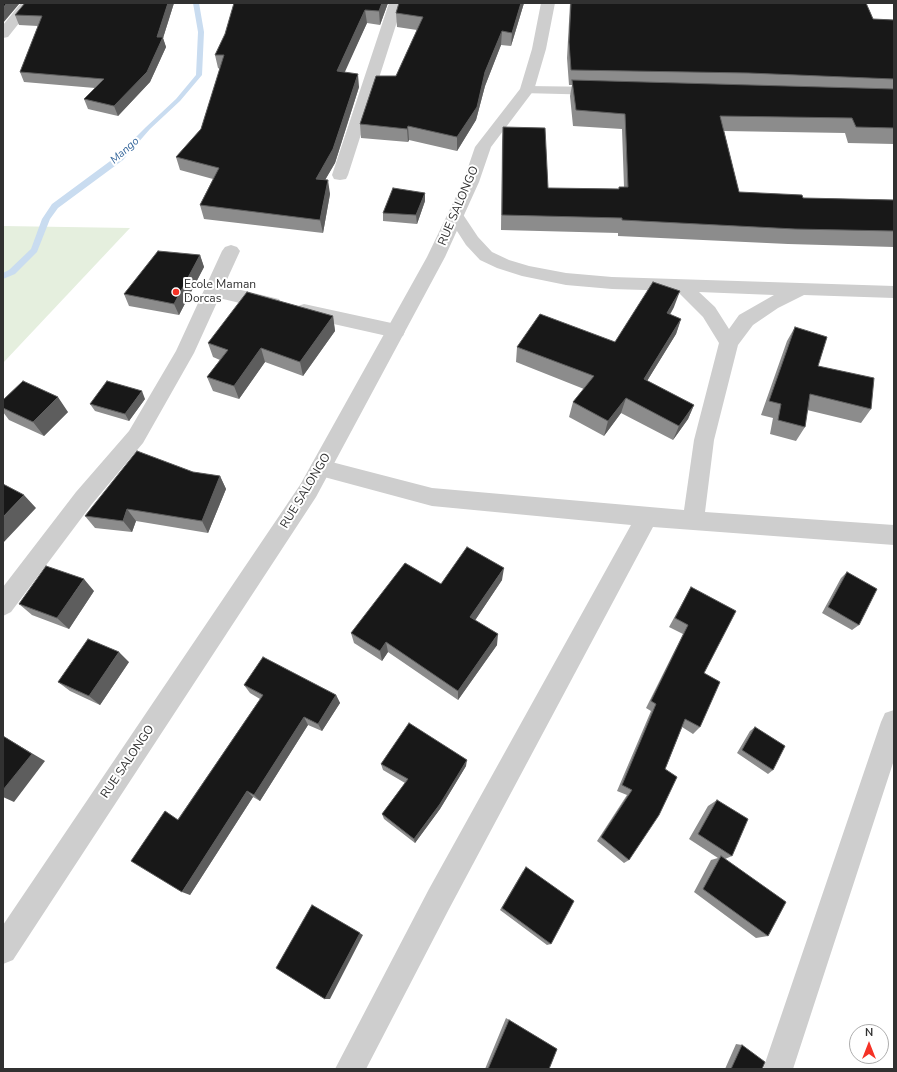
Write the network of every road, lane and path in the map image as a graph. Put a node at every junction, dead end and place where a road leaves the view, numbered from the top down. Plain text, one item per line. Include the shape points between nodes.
1 (28, 3) edge
2 (396, 3) edge
3 (548, 3) edge
4 (3, 34) edge
5 (527, 90) junction
6 (612, 91) edge
7 (340, 175) dead end
8 (456, 217) junction
9 (231, 251) dead end
10 (681, 285) junction
11 (803, 289) junction
12 (213, 290) junction
13 (894, 292) edge
14 (396, 331) junction
15 (729, 344) junction
16 (320, 468) junction
17 (647, 517) junction
18 (692, 520) junction
19 (894, 535) edge
20 (3, 605) edge
21 (894, 722) edge
22 (3, 950) edge
23 (350, 1069) edge
24 (778, 1069) edge

1 - 4 street
2 - 7 street
3 - 5 street, RUE SALONGO via 539,49
5 - 6 street
5 - 8 street, RUE SALONGO via 488,139
8 - 10 street via 486,256 528,272 566,279
8 - 14 street, RUE SALONGO
9 - 12 street
10 - 11 street
10 - 15 street via 709,312
11 - 13 street
11 - 15 street via 772,303 746,320
12 - 14 street
12 - 20 street via 185,353 136,437 84,498
14 - 16 street, RUE SALONGO
15 - 18 street via 704,440
16 - 17 street via 432,497
16 - 22 street, RUE SALONGO via 308,491
17 - 18 street
17 - 23 street via 442,892
18 - 19 street
21 - 24 street

